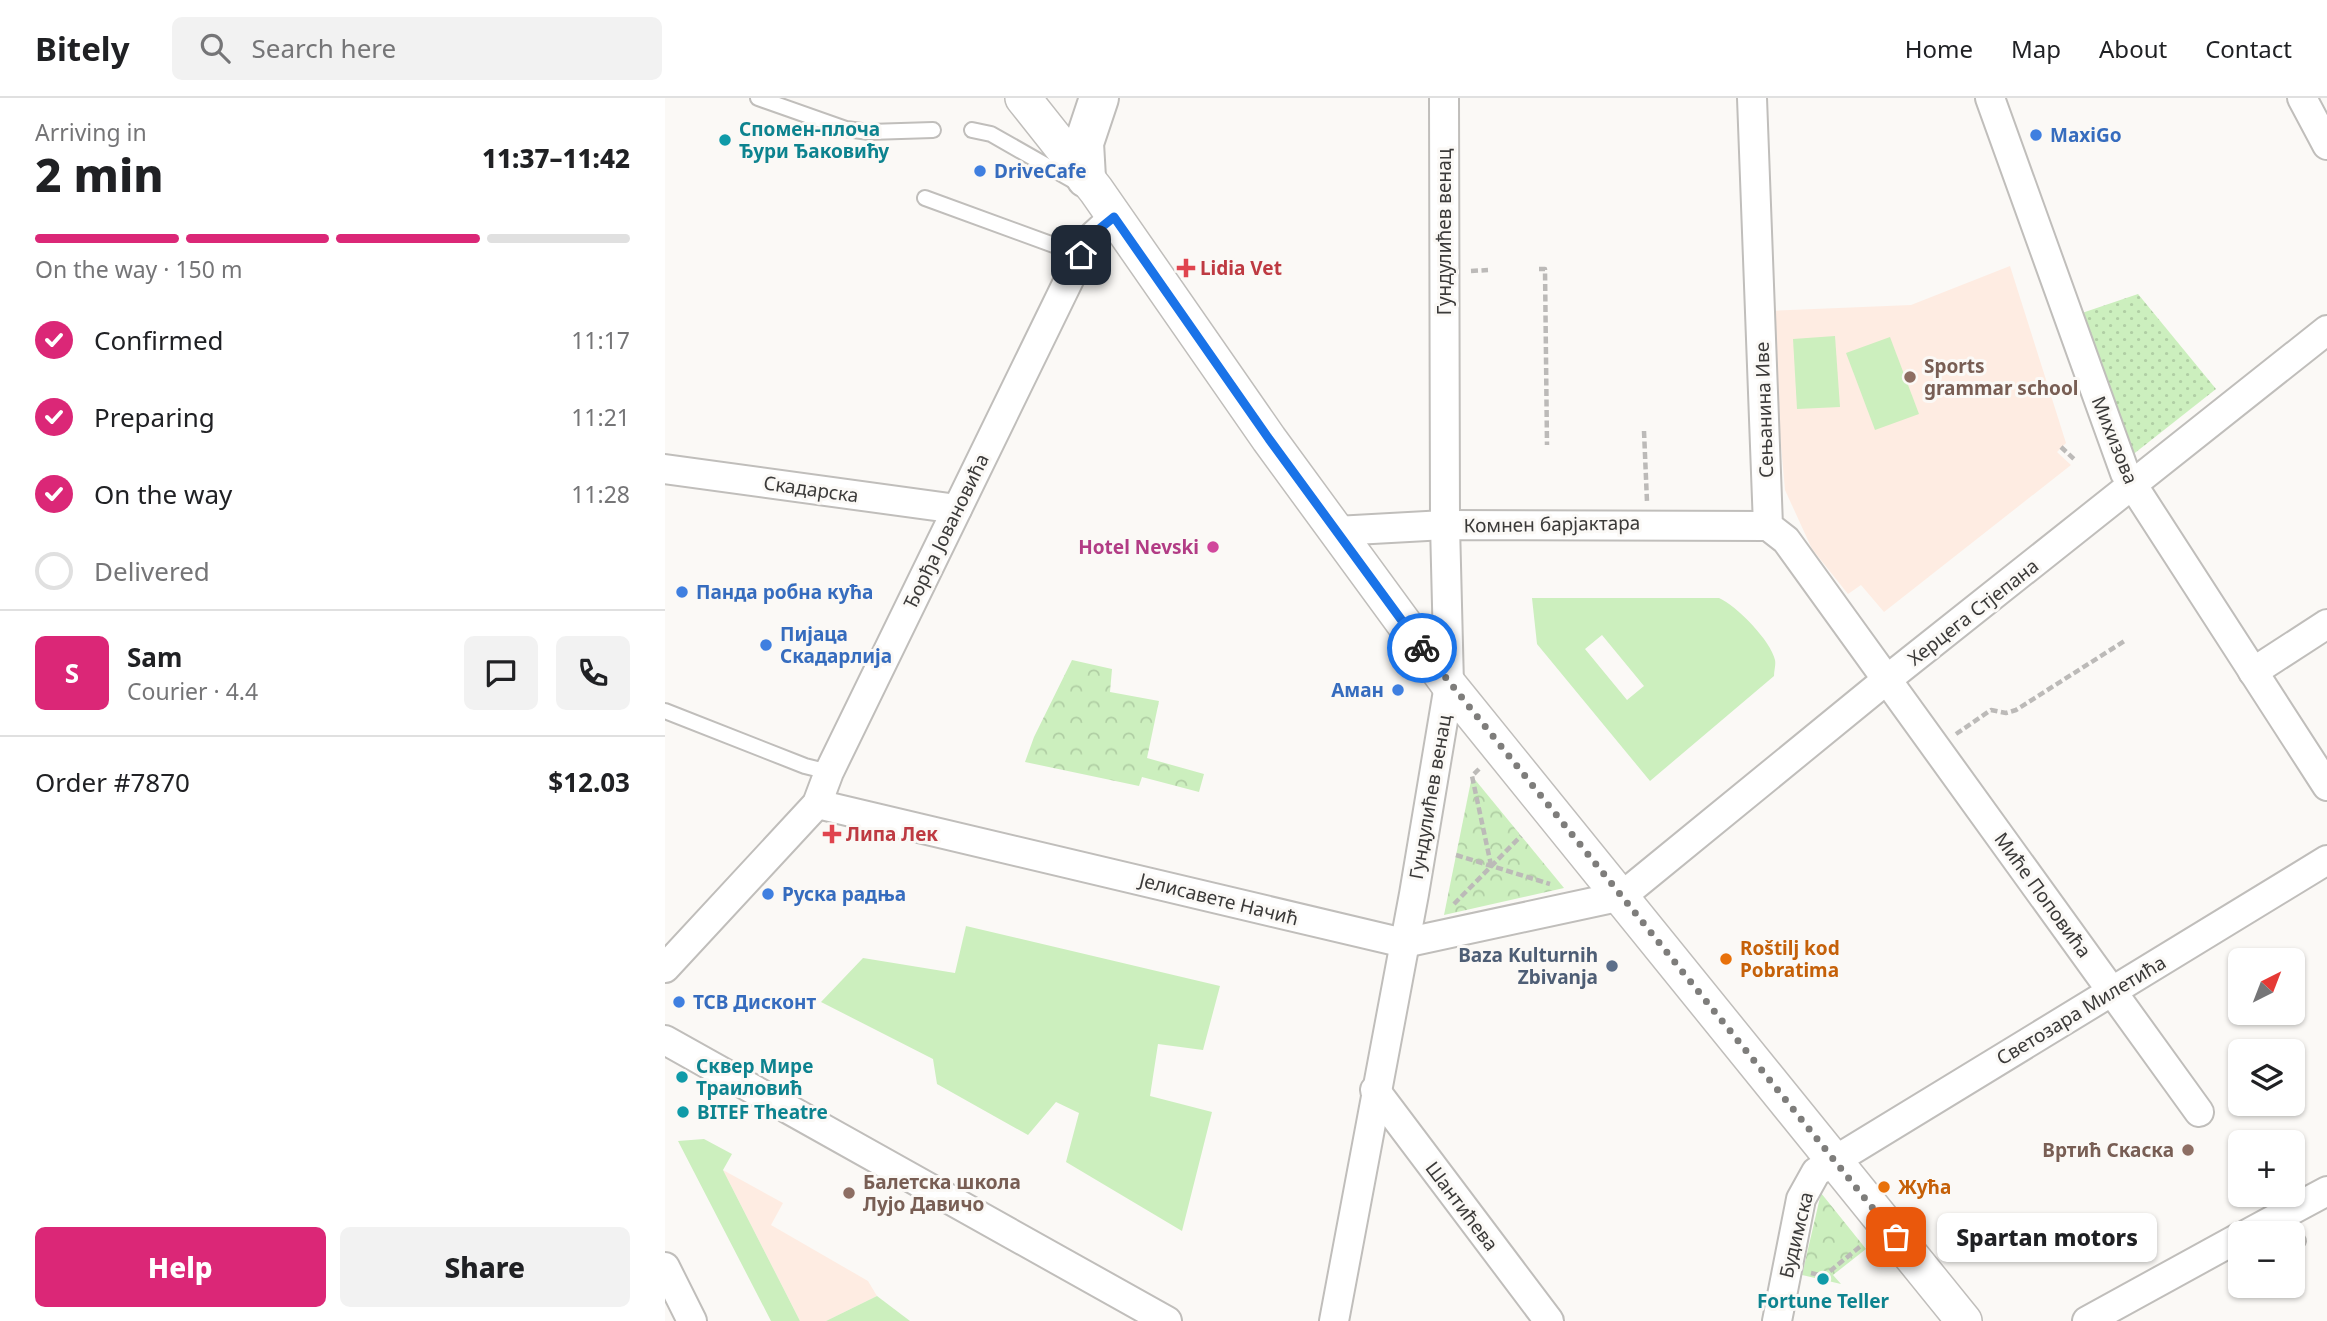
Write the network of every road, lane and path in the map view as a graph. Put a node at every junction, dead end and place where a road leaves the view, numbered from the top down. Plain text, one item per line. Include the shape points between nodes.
1 (758, 98) edge
2 (1023, 98) edge
3 (1099, 98) edge
4 (1444, 98) edge
5 (1752, 98) edge
6 (1990, 98) edge
7 (2302, 98) edge
8 (933, 130) dead end
9 (972, 130) dead end
10 (2327, 145) edge
11 (1099, 195) junction
12 (925, 198) dead end
13 (1081, 255) junction
14 (1539, 269) dead end
15 (2327, 330) edge
16 (1644, 431) dead end
17 (1547, 446) dead end
18 (2061, 447) dead end
19 (2075, 460) dead end
20 (665, 469) edge
21 (2133, 487) junction
22 (957, 509) junction
23 (1648, 523) junction
24 (1445, 525) junction
25 (1768, 526) junction
26 (1336, 531) junction
27 (2327, 624) edge
28 (2126, 640) dead end
29 (2253, 672) junction
30 (1885, 681) junction
31 (1449, 685) junction
32 (665, 711) edge
33 (1936, 748) junction
34 (1479, 769) dead end
35 (829, 772) junction
36 (2327, 786) edge
37 (817, 804) junction
38 (1521, 836) dead end
39 (1456, 855) dead end
40 (2327, 860) edge
41 (1491, 866) junction
42 (1552, 885) dead end
43 (1622, 896) junction
44 (1453, 905) dead end
45 (1404, 943) junction
46 (665, 968) edge
47 (2113, 991) junction
48 (665, 1040) edge
49 (1375, 1090) junction
50 (2199, 1112) dead end
51 (1835, 1161) junction
52 (2327, 1191) edge
53 (2291, 1209) junction
54 (2270, 1221) edge
55 (2291, 1221) edge
56 (2228, 1244) edge
57 (1862, 1245) dead end
58 (665, 1267) edge
59 (1787, 1268) junction
60 (692, 1321) edge
61 (1167, 1321) edge
62 (1334, 1321) edge
63 (1549, 1321) edge
64 (1777, 1321) edge
65 (1964, 1321) edge
66 (2087, 1321) edge

1 - 8 lane via 846,129
2 - 11 street
3 - 11 main road via 1084,143
4 - 24 street, Гундулићев венац
5 - 25 street, Сењанина Иве
6 - 21 street, Михизова
7 - 10 street
9 - 11 lane via 991,134
11 - 13 street, Ђорђа Јовановића via 1098,230
11 - 26 street
12 - 13 lane
13 - 22 street, Ђорђа Јовановића
14 - 17 path via 1545,269
15 - 21 street, Херцега Стјепана
16 - 23 path
18 - 19 path
20 - 22 street, Скадарска
21 - 29 street, Михизова
21 - 30 street, Херцега Стјепана
22 - 35 street, Ђорђа Јовановића
23 - 24 street, Комнен барјактара
23 - 25 street, Комнен барјактара
24 - 26 street, Комнен барјактара
24 - 31 street, Гундулићев венац
25 - 30 street via 1786,540
26 - 31 street
27 - 29 street
28 - 33 path via 2016,710 1988,711
29 - 36 street, Михизова
30 - 33 street, Миће Поповића
30 - 43 street, Херцега Стјепана
31 - 43 street
31 - 45 street, Гундулићев венац
32 - 35 lane
33 - 47 street, Миће Поповића
34 - 41 path via 1472,776
35 - 37 street, Ђорђа Јовановића
37 - 45 street, Јелисавете Начић
37 - 46 street, Ђорђа Јовановића
38 - 41 path
39 - 41 path
40 - 47 street, Светозара Милетића
41 - 42 path
41 - 44 path
43 - 45 street, Јелисавете Начић
43 - 51 street
45 - 49 street, Гундулићев венац
47 - 50 street, Миће Поповића
47 - 51 street, Светозара Милетића
48 - 61 street
49 - 62 street, Гундулићев венац
49 - 63 street, Шантићева
51 - 59 street, Будимска via 1810,1179 1801,1199
51 - 65 street
52 - 53 street
53 - 54 street
53 - 55 lane
56 - 66 street
57 - 59 path via 1824,1276
58 - 60 street
59 - 64 street, Будимска

